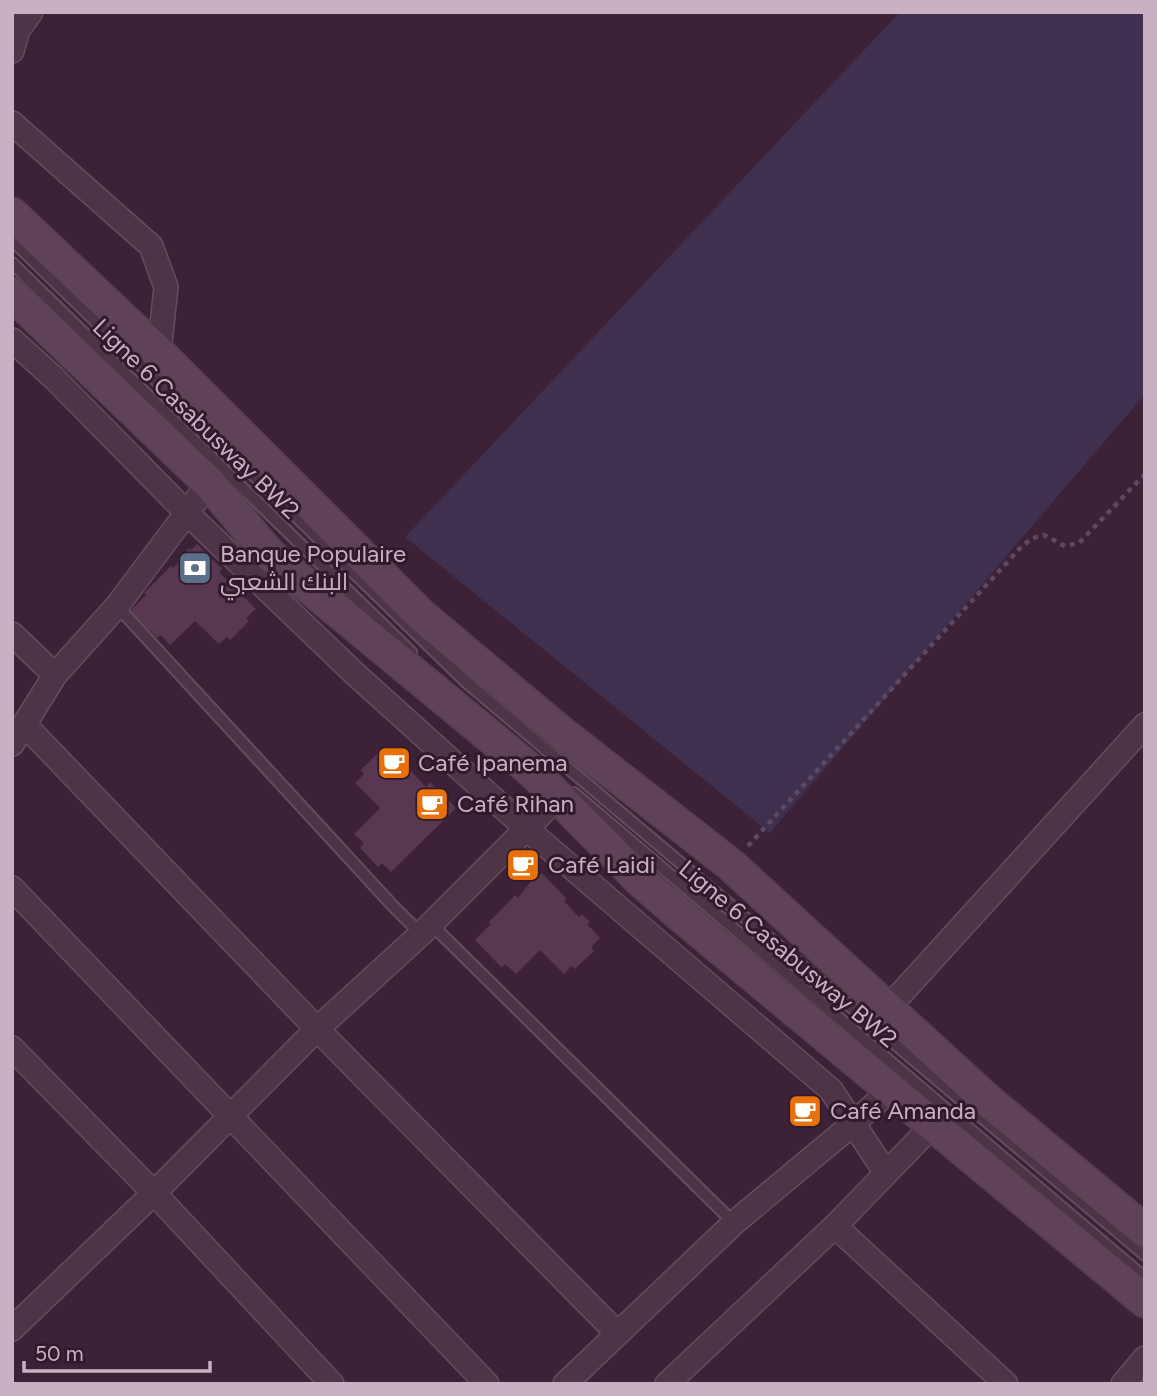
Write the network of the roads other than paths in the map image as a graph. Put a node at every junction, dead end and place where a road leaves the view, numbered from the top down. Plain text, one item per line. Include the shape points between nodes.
1 (31, 12) edge
2 (12, 51) edge
3 (12, 123) edge
4 (12, 214) edge
5 (12, 240) edge
6 (12, 263) edge
7 (12, 294) edge
8 (12, 340) edge
9 (159, 353) junction
10 (209, 483) junction
11 (187, 513) junction
12 (117, 606) junction
13 (12, 634) edge
14 (421, 662) dead end
15 (55, 675) junction
16 (462, 698) dead end
17 (24, 724) junction
18 (1145, 725) edge
19 (12, 744) edge
20 (557, 785) junction
21 (528, 830) junction
22 (12, 888) edge
23 (426, 929) junction
24 (887, 1009) junction
25 (317, 1029) junction
26 (12, 1048) edge
27 (890, 1090) junction
28 (230, 1115) junction
29 (854, 1123) junction
30 (933, 1125) junction
31 (886, 1173) junction
32 (154, 1193) junction
33 (734, 1223) junction
34 (835, 1226) junction
35 (1145, 1231) edge
36 (1145, 1255) edge
37 (1145, 1278) edge
38 (1145, 1301) edge
39 (12, 1329) edge
40 (617, 1334) junction
41 (1145, 1358) edge
42 (332, 1384) edge
43 (487, 1384) edge
44 (565, 1384) edge
45 (667, 1384) edge
46 (1006, 1384) edge
47 (1123, 1384) edge

1 - 2 street via 18,30
3 - 9 street via 151,246 166,287
4 - 9 main road
5 - 36 lane, Ligne 6 Casabusway BW2 via 466,682
6 - 14 lane, Ligne 6 Casabusway BW2
7 - 10 main road
8 - 11 street
9 - 24 main road via 422,616 731,865
10 - 11 street
10 - 20 main road via 271,555 533,772
11 - 12 street
11 - 21 street
12 - 15 street
12 - 23 lane via 392,905
13 - 15 street
15 - 17 street
16 - 20 lane, Ligne 6 Casabusway BW2
17 - 19 street
17 - 25 street
18 - 24 street
20 - 21 street
20 - 27 main road via 640,880
20 - 37 lane, Ligne 6 Casabusway BW2
21 - 23 street
21 - 29 street via 831,1090
22 - 28 street
23 - 25 street
23 - 33 lane
24 - 35 main road via 985,1098
25 - 28 street
25 - 40 street
26 - 32 street
27 - 29 street
27 - 30 main road
28 - 32 street
28 - 43 street
29 - 31 street
29 - 33 street
30 - 31 street
30 - 38 main road
31 - 34 street
32 - 39 street
32 - 42 street
33 - 40 street
34 - 45 street
34 - 46 street
40 - 44 street
41 - 47 street

